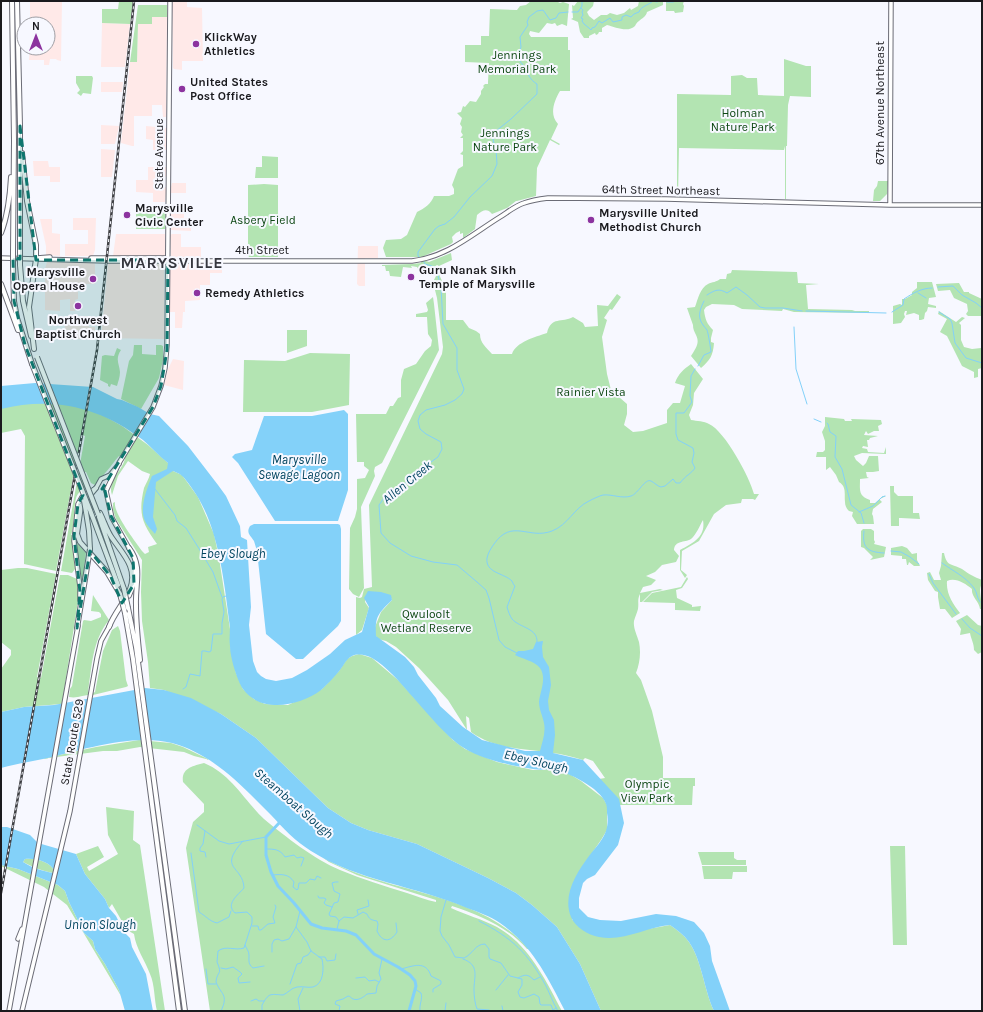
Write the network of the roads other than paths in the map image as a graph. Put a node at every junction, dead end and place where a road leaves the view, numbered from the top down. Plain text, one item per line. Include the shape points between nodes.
1 (12, 1) edge
2 (17, 1) edge
3 (170, 1) edge
4 (891, 1) edge
5 (20, 126) junction
6 (14, 141) junction
7 (890, 205) junction
8 (982, 205) edge
9 (1, 233) edge
10 (1, 258) edge
11 (133, 258) junction
12 (36, 259) junction
13 (168, 260) junction
14 (122, 261) junction
15 (356, 261) joint
16 (1, 284) edge
17 (25, 345) junction
18 (34, 349) junction
19 (119, 463) junction
20 (105, 478) junction
21 (100, 481) junction
22 (110, 483) junction
23 (96, 488) junction
24 (107, 488) junction
25 (90, 489) junction
26 (88, 511) junction
27 (99, 513) junction
28 (129, 548) junction
29 (120, 594) junction
30 (109, 627) junction
31 (78, 628) junction
32 (138, 679) junction
33 (26, 917) junction
34 (18, 939) dead end
35 (9, 1011) edge
36 (22, 1011) edge
37 (179, 1011) edge
38 (185, 1011) edge

1 - 6 highway
2 - 5 highway
3 - 13 main road, State Avenue
4 - 7 main road, 67th Avenue Northeast
5 - 12 highway via 27,201
5 - 18 highway, bridge via 20,265 23,301
6 - 9 highway via 8,208
6 - 17 highway, bridge via 14,301
7 - 8 main road, 64th Street Northeast
7 - 15 main road, 64th Street Northeast via 548,198 516,207 453,248 427,258 405,262
10 - 12 main road, 4th Street
11 - 12 main road, 4th Street
11 - 13 main road, 4th Street
11 - 14 main road
12 - 14 main road, 4th Street
12 - 18 highway via 29,307
13 - 14 main road, 4th Street
13 - 15 main road, 4th Street
13 - 19 main road, State Avenue via 166,368 153,407
16 - 17 highway
17 - 26 highway, bridge
18 - 25 highway, bridge
19 - 20 main road, State Avenue
19 - 22 main road, State Avenue
20 - 21 main road
20 - 22 main road
21 - 23 main road
21 - 24 main road via 102,487
22 - 24 main road
23 - 25 main road, State Route 529
23 - 29 highway via 81,506 78,538 107,572
24 - 28 main road, State Route 529 via 113,520
25 - 27 highway, bridge
25 - 31 main road, State Route 529 via 78,504 75,531 80,592
26 - 29 highway
26 - 31 highway, bridge via 90,549
27 - 30 highway via 112,538 129,561 132,571 130,589
27 - 32 highway, bridge via 124,589
28 - 30 main road, State Route 529 via 135,567 134,584
28 - 32 highway via 138,568
29 - 32 highway, bridge
30 - 36 main road, State Route 529 via 99,648 62,846
31 - 33 main road, State Route 529
32 - 37 highway via 146,762
32 - 38 highway
33 - 34 main road
33 - 35 main road, State Route 529

